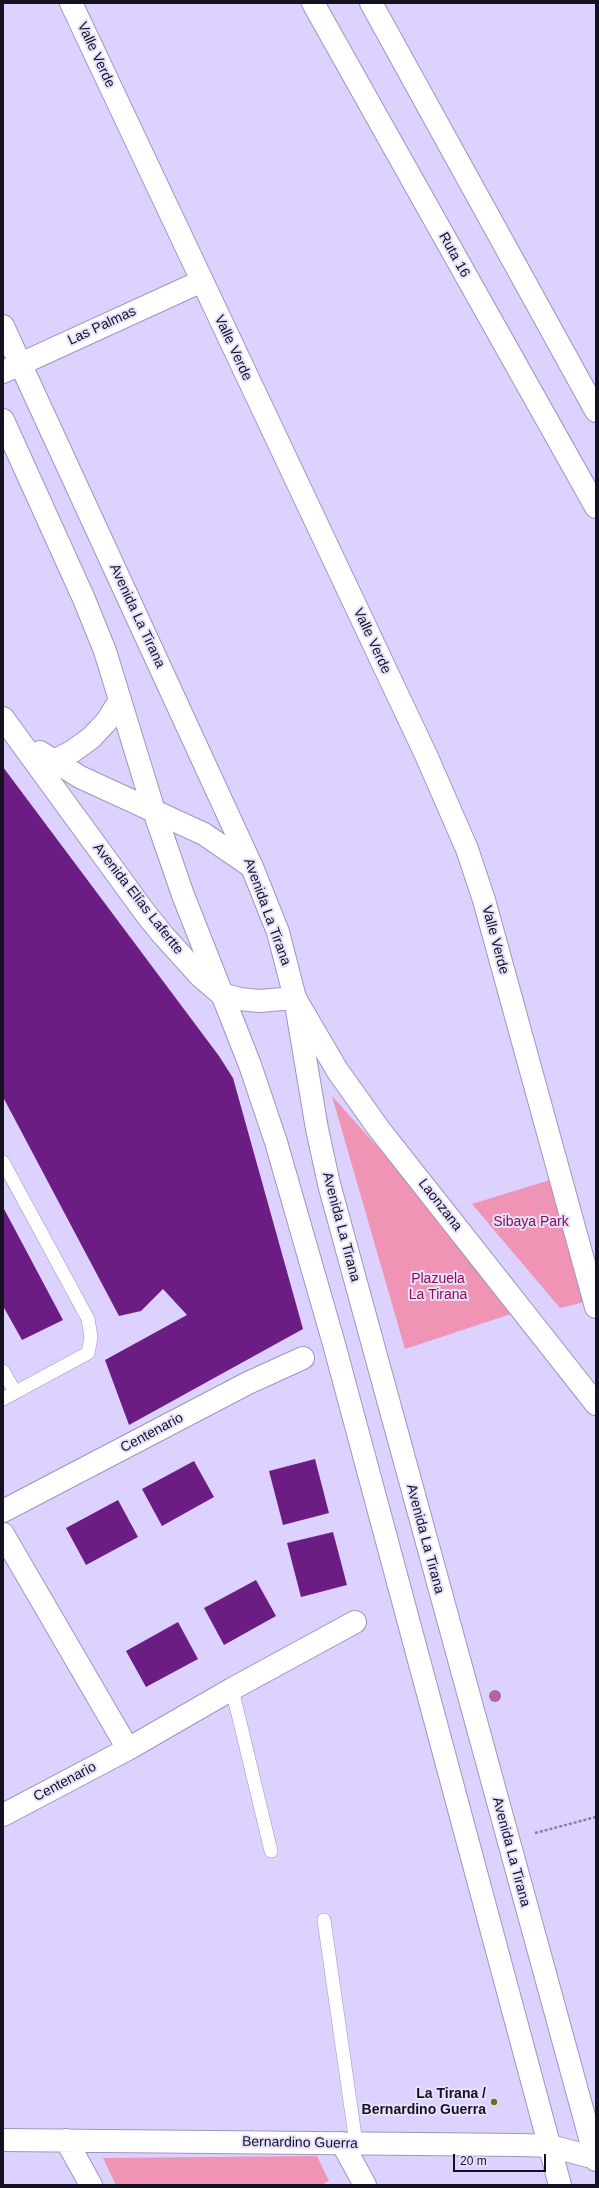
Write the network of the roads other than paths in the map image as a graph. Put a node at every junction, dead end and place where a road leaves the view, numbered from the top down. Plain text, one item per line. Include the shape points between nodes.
1 (71, 3) edge
2 (313, 3) edge
3 (371, 3) edge
4 (202, 281) junction
5 (3, 326) edge
6 (12, 368) edge
7 (596, 411) edge
8 (3, 420) edge
9 (596, 507) edge
10 (120, 700) junction
11 (3, 718) edge
12 (17, 737) junction
13 (54, 761) junction
14 (154, 810) junction
15 (252, 867) junction
16 (221, 994) junction
17 (295, 998) junction
18 (3, 1162) edge
19 (596, 1307) edge
20 (303, 1358) dead end
21 (3, 1371) edge
22 (15, 1392) junction
23 (3, 1399) edge
24 (596, 1404) edge
25 (3, 1512) edge
26 (3, 1534) edge
27 (355, 1622) dead end
28 (232, 1689) junction
29 (128, 1749) junction
30 (3, 1815) edge
31 (271, 1851) dead end
32 (324, 1920) dead end
33 (3, 2140) edge
34 (66, 2140) junction
35 (349, 2143) junction
36 (550, 2146) junction
37 (596, 2159) edge
38 (91, 2185) edge
39 (365, 2185) edge
40 (560, 2185) edge

1 - 4 main road, Valle Verde
2 - 9 main road, Ruta 16
3 - 7 main road
4 - 6 main road, Las Palmas
4 - 19 main road, Valle Verde via 467,849 484,900
5 - 6 main road, Avenida La Tirana
6 - 15 main road, Avenida La Tirana
8 - 10 main road via 84,599 105,651
10 - 13 main road via 107,721 91,738
10 - 14 main road
11 - 12 main road, Avenida Elías Lafertte
12 - 13 main road, Avenida Elías Lafertte
12 - 16 main road, Avenida Elías Lafertte via 163,935 200,976
13 - 14 main road, Avenida Elías Lafertte via 108,790
14 - 15 main road, Avenida Elías Lafertte via 204,834
14 - 16 main road
15 - 17 main road, Avenida La Tirana via 278,932
16 - 17 main road via 259,1001
16 - 36 main road via 250,1065 299,1219
17 - 24 main road, Laonzana via 337,1070 375,1123
17 - 37 main road, Avenida La Tirana via 328,1184
18 - 22 lane via 88,1319 91,1337 88,1353
20 - 25 main road, Centenario via 248,1382
21 - 22 lane
22 - 23 lane
26 - 29 main road
27 - 28 main road, Centenario
28 - 29 main road, Centenario
28 - 31 lane
29 - 30 main road, Centenario
32 - 35 lane
33 - 34 main road, Bernardino Guerra
34 - 35 main road, Bernardino Guerra
34 - 38 main road
35 - 36 main road, Bernardino Guerra
35 - 39 main road
36 - 37 main road, Bernardino Guerra
36 - 40 main road

